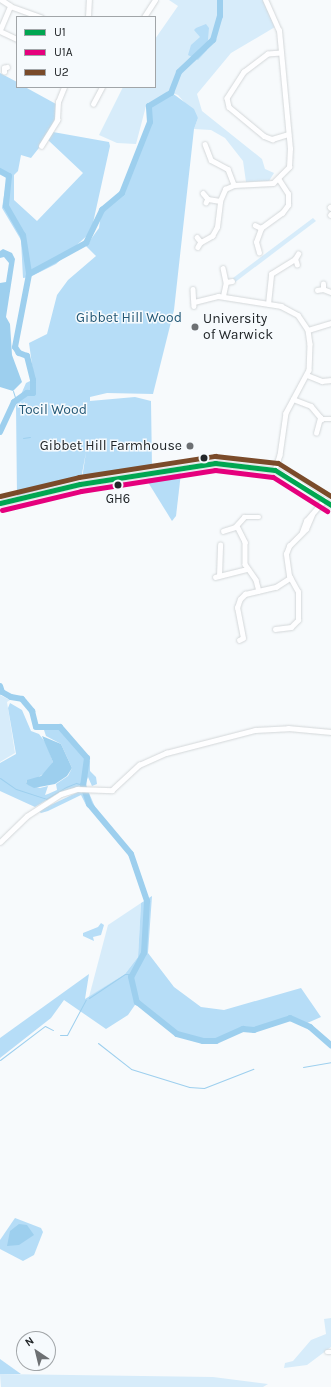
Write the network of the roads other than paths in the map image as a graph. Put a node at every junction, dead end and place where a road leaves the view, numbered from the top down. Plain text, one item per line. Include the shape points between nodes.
1 (1, 0) edge
2 (89, 0) edge
3 (154, 0) edge
4 (265, 0) edge
5 (10, 6) junction
6 (38, 16) edge
7 (88, 16) edge
8 (145, 16) edge
9 (0, 30) edge
10 (16, 38) edge
11 (281, 53) junction
12 (64, 88) edge
13 (101, 88) edge
14 (92, 106) dead end
15 (288, 134) junction
16 (41, 146) dead end
17 (212, 146) dead end
18 (279, 180) junction
19 (234, 185) junction
20 (203, 193) dead end
21 (220, 201) junction
22 (255, 226) dead end
23 (261, 228) junction
24 (197, 238) dead end
25 (201, 242) junction
26 (198, 247) dead end
27 (256, 248) junction
28 (250, 250) dead end
29 (258, 253) dead end
30 (298, 254) dead end
31 (295, 259) junction
32 (297, 265) dead end
33 (223, 268) dead end
34 (232, 281) dead end
35 (226, 282) junction
36 (323, 284) dead end
37 (193, 289) dead end
38 (317, 290) dead end
39 (323, 290) junction
40 (331, 292) edge
41 (224, 296) junction
42 (268, 304) junction
43 (331, 323) edge
44 (308, 330) junction
45 (307, 376) junction
46 (331, 380) edge
47 (293, 400) junction
48 (320, 418) junction
49 (331, 419) edge
50 (316, 433) dead end
51 (275, 470) junction
52 (324, 500) junction
53 (0, 503) edge
54 (331, 505) edge
55 (259, 517) dead end
56 (237, 526) junction
57 (223, 531) dead end
58 (220, 545) dead end
59 (247, 569) junction
60 (290, 578) junction
61 (258, 591) junction
62 (275, 628) dead end
63 (243, 639) dead end
64 (331, 732) edge
65 (0, 842) edge

1 - 5 street
2 - 7 street
3 - 8 street
4 - 11 street via 279,29
5 - 6 street
5 - 9 street
9 - 10 street
11 - 15 street
11 - 15 street via 265,56 244,72 227,98 229,107 264,136 272,139
12 - 16 street via 55,128
13 - 14 street
15 - 18 street via 291,161
17 - 19 street via 206,146 211,160 231,173
18 - 19 street via 267,184
18 - 23 street via 288,194 288,205 282,213
19 - 21 street via 225,189
20 - 21 street via 207,201
21 - 25 street via 217,227 212,236
22 - 23 street
23 - 27 street
24 - 25 street
25 - 26 street
27 - 28 street
27 - 29 street
30 - 31 street
31 - 32 street
31 - 42 street via 271,274
33 - 35 street
34 - 35 street
35 - 41 street
36 - 39 street
37 - 41 street via 194,304
38 - 39 street
39 - 40 street
41 - 42 street
42 - 44 street via 294,313
43 - 44 street
44 - 45 street via 310,348
45 - 46 street via 322,381
45 - 47 street
47 - 48 street via 311,406
47 - 51 street via 286,414 280,455
48 - 49 street
48 - 50 street
51 - 52 street
51 - 53 street via 237,464 197,464 80,484
52 - 54 street
52 - 60 street via 287,550
55 - 56 street via 244,517
56 - 57 street
56 - 59 street via 245,544
58 - 59 street via 217,576
59 - 61 street via 256,578
60 - 61 street via 276,587
60 - 62 street via 298,592 298,620 291,627
61 - 63 street via 243,595 237,604
64 - 65 street via 288,728 242,733 152,758 136,767 114,789 80,789 61,794 33,812

